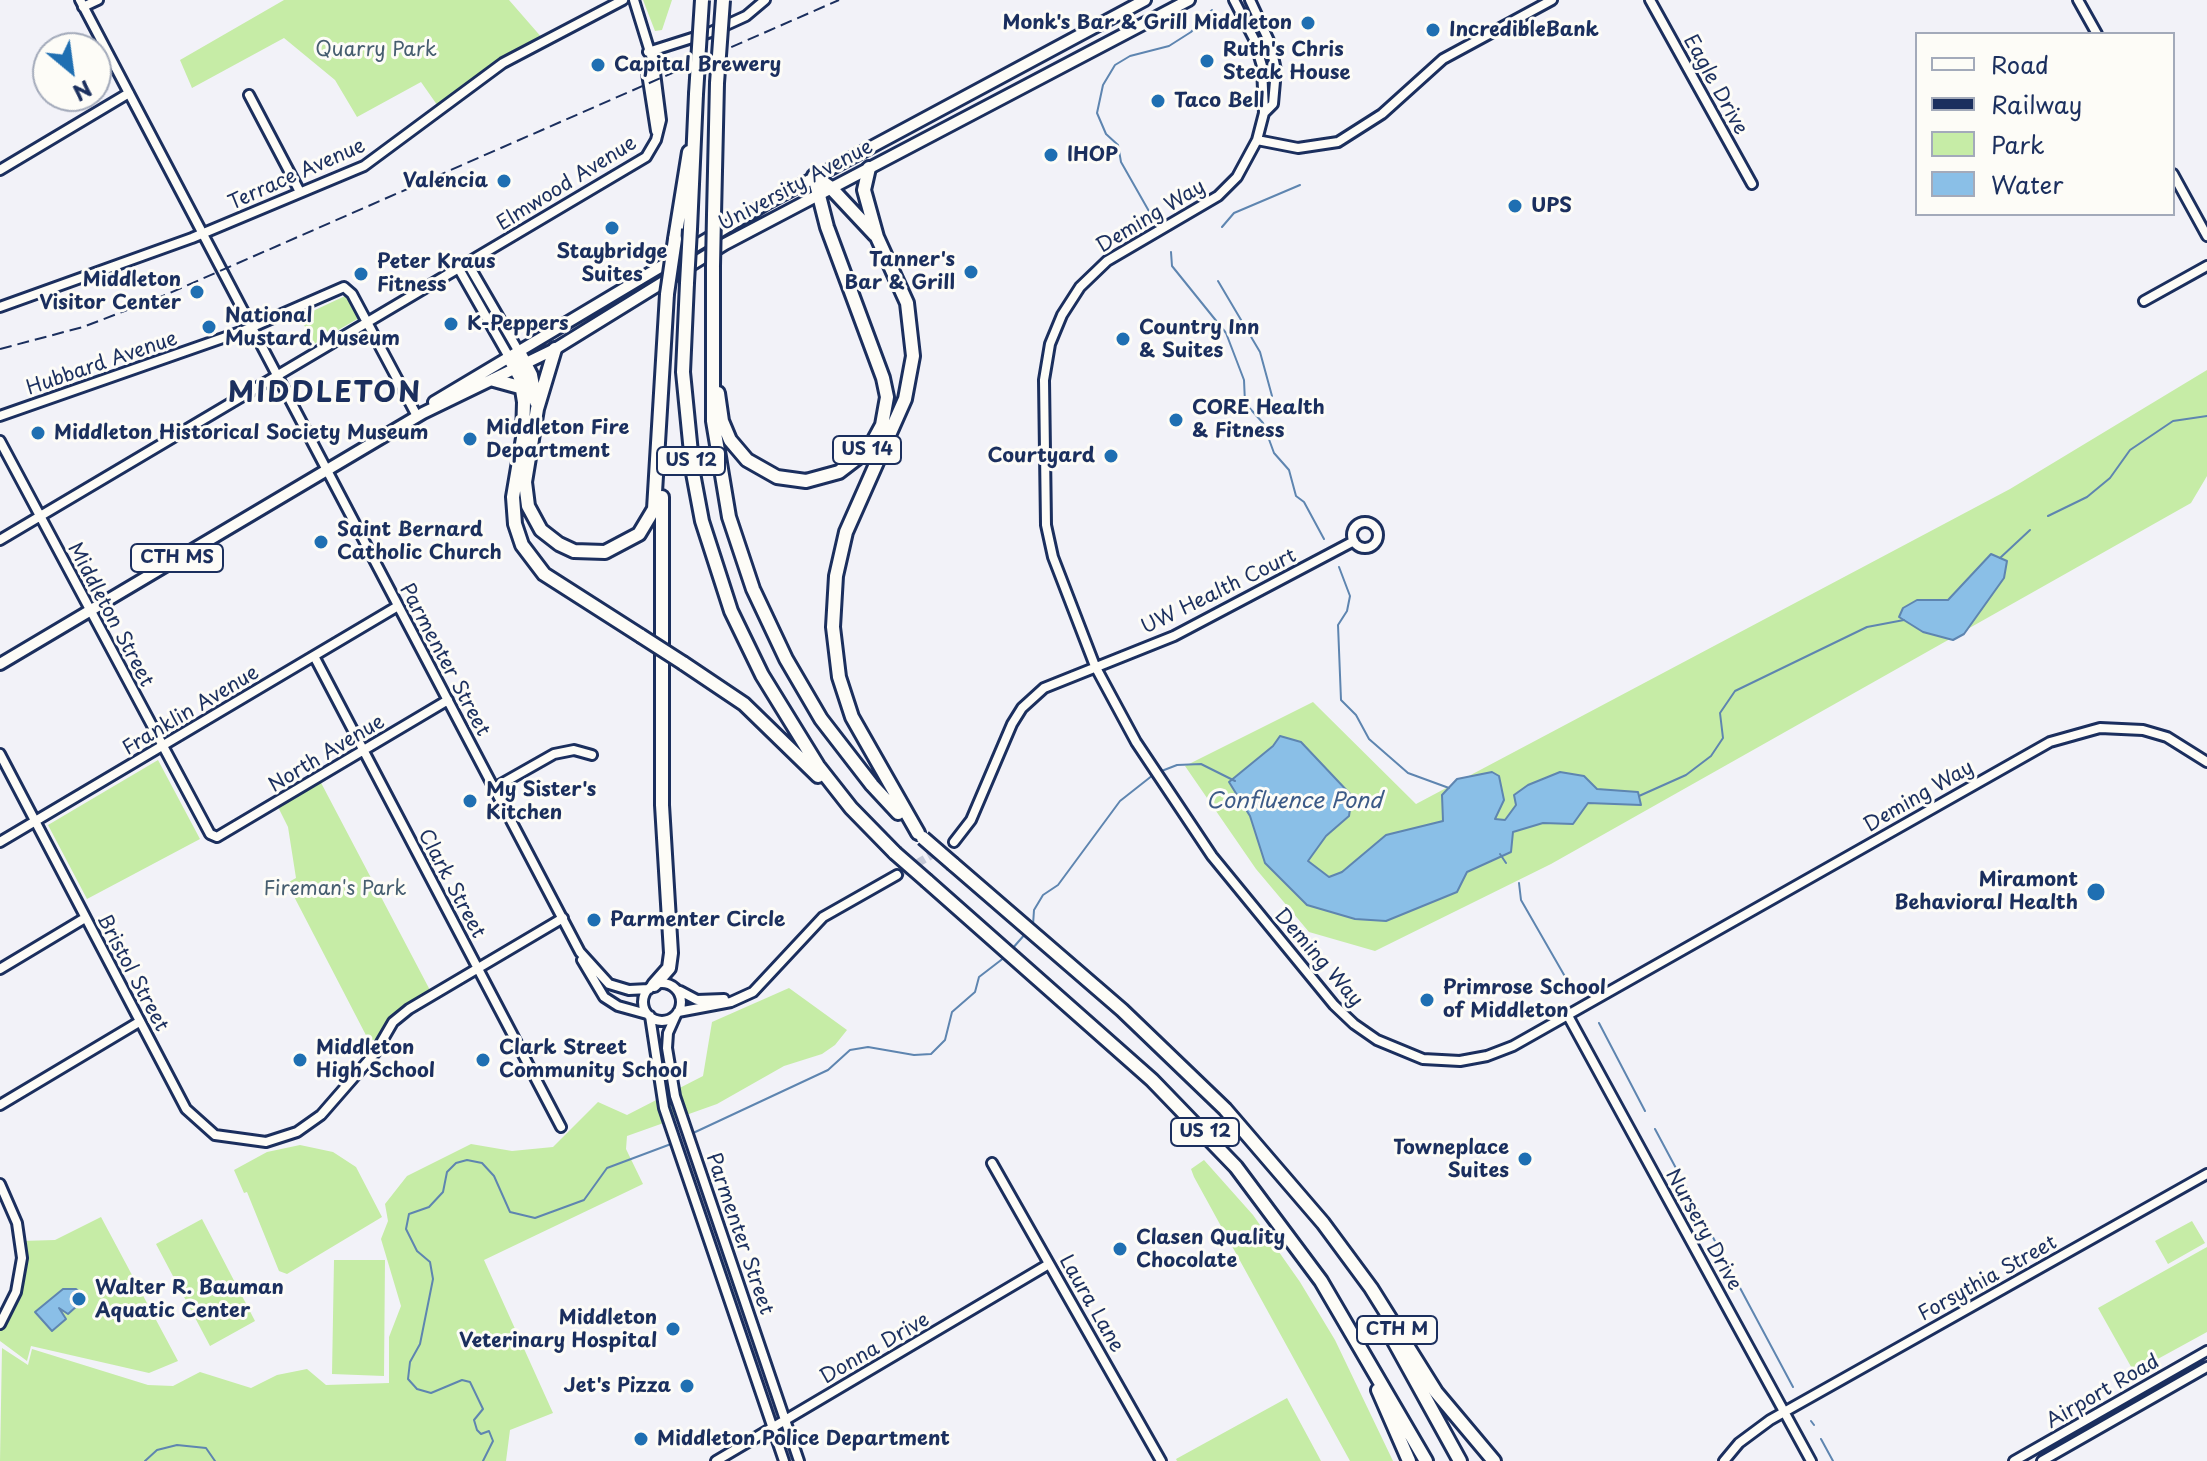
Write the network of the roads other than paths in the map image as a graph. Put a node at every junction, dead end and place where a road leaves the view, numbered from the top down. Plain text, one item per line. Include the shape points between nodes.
1 (98, 0) edge
2 (623, 0) edge
3 (634, 0) edge
4 (702, 0) edge
5 (723, 0) edge
6 (765, 0) edge
7 (1145, 0) edge
8 (1189, 0) edge
9 (1234, 0) edge
10 (1250, 0) edge
11 (1552, 0) edge
12 (1650, 0) edge
13 (2078, 0) edge
14 (82, 4) edge
15 (2096, 32) edge
16 (649, 57) junction
17 (129, 93) junction
18 (249, 95) dead end
19 (1264, 113) junction
20 (1257, 140) junction
21 (694, 142) junction
22 (869, 168) junction
23 (0, 170) edge
24 (814, 176) junction
25 (2175, 178) edge
26 (1752, 184) dead end
27 (831, 188) junction
28 (300, 192) junction
29 (817, 196) junction
30 (203, 234) junction
31 (2207, 236) edge
32 (877, 237) junction
33 (468, 264) junction
34 (2207, 266) edge
35 (459, 269) junction
36 (2144, 301) dead end
37 (0, 307) edge
38 (368, 323) junction
39 (252, 328) junction
40 (712, 332) junction
41 (555, 349) junction
42 (518, 360) junction
43 (277, 376) junction
44 (494, 380) junction
45 (523, 388) junction
46 (537, 409) junction
47 (421, 414) junction
48 (0, 416) edge
49 (0, 441) edge
50 (660, 462) junction
51 (326, 470) junction
52 (40, 516) junction
53 (0, 540) edge
54 (1354, 541) dead end
55 (398, 606) junction
56 (90, 610) junction
57 (314, 656) junction
58 (0, 664) edge
59 (1095, 666) junction
60 (448, 700) junction
61 (161, 746) junction
62 (363, 750) junction
63 (0, 754) edge
64 (592, 755) dead end
65 (2207, 762) edge
66 (494, 788) junction
67 (851, 808) junction
68 (35, 822) junction
69 (222, 835) joint
70 (921, 836) junction
71 (0, 842) edge
72 (954, 842) tunnel mouth
73 (897, 875) tunnel mouth
74 (85, 918) junction
75 (563, 918) junction
76 (580, 952) junction
77 (478, 968) junction
78 (0, 969) edge
79 (764, 981) junction
80 (652, 987) junction
81 (676, 989) junction
82 (677, 1014) junction
83 (1567, 1014) junction
84 (649, 1015) junction
85 (139, 1022) junction
86 (0, 1105) edge
87 (561, 1127) dead end
88 (992, 1163) dead end
89 (2207, 1174) edge
90 (0, 1184) edge
91 (1302, 1198) junction
92 (1049, 1264) junction
93 (0, 1324) edge
94 (1349, 1324) junction
95 (2207, 1351) edge
96 (2207, 1367) edge
97 (1785, 1412) junction
98 (785, 1419) junction
99 (773, 1426) junction
100 (716, 1461) edge
101 (784, 1461) edge
102 (799, 1461) edge
103 (1161, 1461) edge
104 (1409, 1461) edge
105 (1426, 1461) edge
106 (1460, 1461) edge
107 (1494, 1461) edge
108 (1724, 1461) edge
109 (1811, 1461) edge
110 (2014, 1461) edge
111 (2042, 1461) edge

1 - 14 street
2 - 28 street, Terrace Avenue via 503,63 364,166
3 - 16 street
4 - 21 highway, US 12, bridge
5 - 40 highway, US 12, bridge
6 - 16 street via 746,16
7 - 24 main road, University Avenue
8 - 22 main road, University Avenue
9 - 19 street, Deming Way via 1258,50
10 - 19 street, Deming Way via 1276,70 1273,104
11 - 20 street via 1443,59 1382,114 1338,142 1298,148
12 - 26 street, Eagle Drive
13 - 15 street
14 - 17 street, Parmenter Street
16 - 33 street, Elmwood Avenue via 646,67 657,132 653,147 639,162
17 - 23 street
17 - 30 street, Parmenter Street
18 - 28 street
19 - 20 street, Deming Way
20 - 59 street, Deming Way via 1237,177 1209,203 1096,271 1067,306 1050,344 1044,380 1046,525
21 - 50 highway, bridge via 686,159 667,294
21 - 67 highway, US 12, bridge via 683,372 702,521 731,611 762,675 795,732
22 - 27 main road, University Avenue
22 - 32 highway via 864,190
24 - 27 highway
24 - 29 highway, US 14
24 - 42 main road, University Avenue
25 - 31 street
27 - 29 main road, University Avenue
27 - 32 highway
28 - 30 street, Terrace Avenue
29 - 40 highway, US 14 via 886,388 882,425 869,449 850,466 817,480 777,477 758,468 730,440 722,421
29 - 41 main road, University Avenue via 707,254
30 - 37 street, Terrace Avenue
30 - 39 street, Parmenter Street
32 - 70 highway via 907,303 912,371 899,414 846,532 833,627 839,677 852,717
33 - 35 street, Elmwood Avenue
33 - 42 street
34 - 36 street
35 - 38 street, Elmwood Avenue
35 - 42 street
38 - 39 street, Hubbard Avenue via 347,288
38 - 43 street, Elmwood Avenue
38 - 47 street
39 - 43 street, Parmenter Street
39 - 48 street, Hubbard Avenue
40 - 70 highway, US 12 via 711,397 729,517 764,616 828,729
41 - 42 main road, University Avenue / CTH MS
41 - 46 highway
42 - 44 main road, University Avenue / CTH MS
42 - 45 highway
42 - 46 highway
42 - 47 main road, University Avenue / CTH MS via 451,390
43 - 51 street, Parmenter Street
43 - 52 street, Elmwood Avenue
44 - 45 highway
44 - 47 main road, University Avenue / CTH MS
45 - 67 highway, bridge via 515,524 522,545 544,574 744,704
46 - 50 highway via 526,496 541,530 565,548 605,552 639,534 654,509
47 - 51 main road, University Avenue / CTH MS
49 - 52 street, Middleton Street
50 - 80 highway via 662,805 671,953 669,968
51 - 55 street, Parmenter Street
51 - 56 main road, University Avenue / CTH MS
52 - 53 street, Elmwood Avenue
52 - 56 street, Middleton Street
54 - 59 street, UW Health Court via 1193,627
55 - 57 street, Franklin Avenue
55 - 60 street, Parmenter Street
56 - 58 main road, University Avenue / CTH MS
56 - 61 street, Middleton Street
57 - 61 street, Franklin Avenue
57 - 62 street, Clark Street
59 - 72 street, UW Health Court via 1044,688 1022,708 971,820
59 - 83 street, Deming Way via 1148,760 1212,856 1354,1024 1423,1059 1460,1061 1513,1046
60 - 62 street, North Avenue
60 - 66 street, Parmenter Street
61 - 68 street, Franklin Avenue
61 - 69 street, Middleton Street via 210,834
62 - 69 street, North Avenue
62 - 77 street, Clark Street
63 - 68 street, Bristol Street
64 - 66 street via 574,750 554,754
65 - 83 street, Deming Way via 2167,737 2143,730 2100,728 2050,742
66 - 75 street, Parmenter Street
67 - 94 highway, US 12, bridge via 1210,1137 1297,1245
68 - 71 street, Franklin Avenue
68 - 74 street, Bristol Street
70 - 91 highway, US 12, bridge via 1184,1066
73 - 79 street via 823,917
74 - 78 street
74 - 85 street, Bristol Street
75 - 76 street, Parmenter Street
75 - 77 street
76 - 80 street, Parmenter Street via 609,984 629,990
76 - 84 street, Parmenter Street via 604,997
77 - 85 street, Bristol Street via 393,1022 375,1053 321,1115 284,1139 266,1142 215,1135 200,1124 186,1109
77 - 87 street, Clark Street
79 - 81 street via 715,1001 697,1000
79 - 82 street via 731,1002
80 - 81 street via 665,983
80 - 84 street via 644,998
81 - 82 street via 681,1003
82 - 84 street via 666,1021
82 - 98 street, Parmenter Street via 667,1048 683,1121
83 - 97 street, Nursery Drive
84 - 99 street, Parmenter Street via 671,1129
85 - 86 street
88 - 92 street, Laura Lane
89 - 97 street, Forsythia Street
90 - 93 street via 22,1247 16,1292
91 - 106 highway, US 12 via 1372,1304
91 - 107 highway, CTH M via 1371,1288 1436,1392
92 - 98 street, Donna Drive
92 - 103 street, Laura Lane
94 - 104 highway, CTH M
94 - 105 highway, US 12
95 - 110 street, Airport Road
96 - 111 street, Airport Road
97 - 108 street, Forsythia Street via 1752,1433
97 - 109 street, Nursery Drive
98 - 99 street, Donna Drive
98 - 102 street, Parmenter Street
99 - 100 street, Donna Drive
99 - 101 street, Parmenter Street

